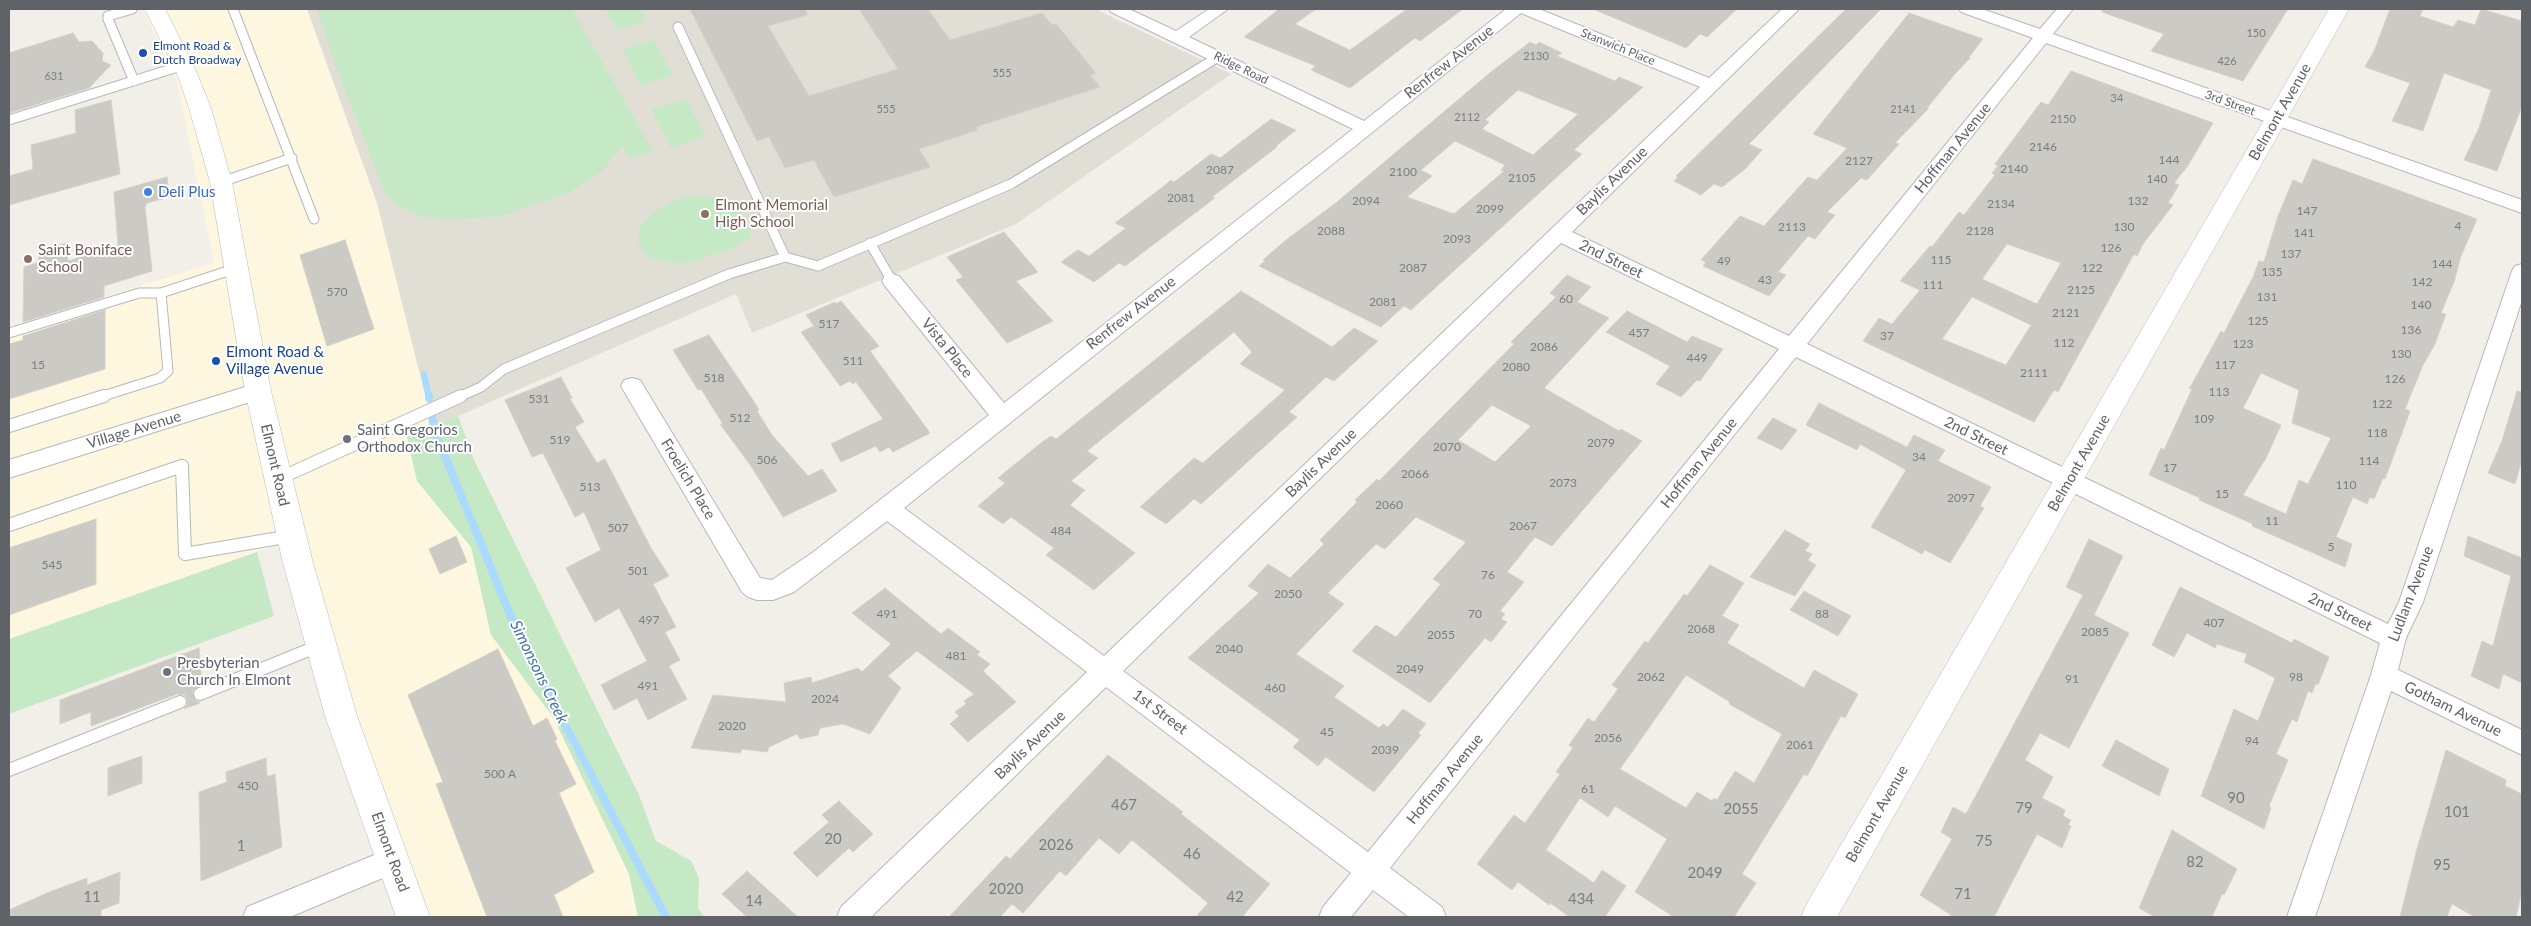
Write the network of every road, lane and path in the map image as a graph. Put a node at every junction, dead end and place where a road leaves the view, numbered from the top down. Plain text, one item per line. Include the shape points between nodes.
1 (132, 9) edge
2 (155, 9) edge
3 (233, 9) edge
4 (1117, 9) edge
5 (1220, 9) edge
6 (1516, 9) edge
7 (1525, 9) edge
8 (1791, 9) edge
9 (1967, 9) edge
10 (2065, 9) edge
11 (2339, 9) edge
12 (678, 27) dead end
13 (2043, 36) junction
14 (1177, 38) junction
15 (1218, 57) junction
16 (184, 66) junction
17 (134, 81) junction
18 (1712, 86) junction
19 (2275, 119) junction
20 (9, 120) edge
21 (1365, 128) junction
22 (292, 158) junction
23 (220, 182) junction
24 (2522, 207) edge
25 (314, 219) dead end
26 (1558, 233) junction
27 (870, 243) junction
28 (785, 257) junction
29 (237, 268) junction
30 (2521, 280) edge
31 (892, 281) joint
32 (161, 293) junction
33 (9, 332) edge
34 (1793, 347) junction
35 (632, 386) dead end
36 (258, 391) junction
37 (1002, 415) junction
38 (9, 426) edge
39 (9, 469) edge
40 (278, 479) junction
41 (2069, 481) junction
42 (887, 508) junction
43 (9, 526) edge
44 (291, 536) junction
45 (744, 573) joint
46 (2394, 638) junction
47 (321, 645) junction
48 (1106, 672) junction
49 (2384, 675) junction
50 (200, 694) dead end
51 (180, 702) dead end
52 (2522, 743) edge
53 (9, 770) edge
54 (394, 860) junction
55 (1371, 871) junction
56 (257, 917) edge
57 (413, 917) edge
58 (852, 917) edge
59 (1334, 917) edge
60 (1432, 917) edge
61 (1818, 917) edge
62 (2301, 917) edge

1 - 17 lane via 108,16 108,19
2 - 16 street, Elmont Road
3 - 22 lane
4 - 14 street, Ridge Road
5 - 14 street
6 - 21 street, Renfrew Avenue
7 - 18 street, Stanwich Place
8 - 18 street, Baylis Avenue
9 - 13 street, 3rd Street
10 - 13 street, Hoffman Avenue
11 - 19 street, Belmont Avenue
12 - 28 lane
13 - 19 street, 3rd Street
13 - 34 street, Hoffman Avenue
14 - 15 street, Ridge Road
15 - 21 street, Ridge Road
15 - 27 lane via 1011,184
16 - 17 lane
16 - 23 street, Elmont Road via 200,108
17 - 20 lane
18 - 26 street, Baylis Avenue
19 - 24 street, 3rd Street
19 - 41 street, Belmont Avenue
21 - 37 street, Renfrew Avenue
22 - 23 lane
22 - 25 lane
23 - 29 street, Elmont Road
26 - 34 street, 2nd Street
26 - 48 street, Baylis Avenue
27 - 28 lane via 818,266
27 - 31 lane
28 - 40 lane via 728,274 504,369 481,387
29 - 32 lane
29 - 36 street, Elmont Road
30 - 46 street, Ludlam Avenue via 2411,602
31 - 37 street, Vista Place
32 - 33 lane via 139,293
32 - 38 lane via 168,371 160,378
34 - 41 street, 2nd Street
34 - 55 street, Hoffman Avenue
35 - 45 street, Froelich Place
36 - 39 street, Village Avenue
36 - 40 street, Elmont Road
37 - 42 street, Renfrew Avenue
40 - 44 street, Elmont Road
41 - 46 street, 2nd Street
41 - 61 street, Belmont Avenue
42 - 45 street, Renfrew Avenue via 785,585 765,592 757,590
42 - 48 street, 1st Street
43 - 44 lane via 182,466 185,554
44 - 47 street, Elmont Road
46 - 49 street, Ludlam Avenue
47 - 50 lane
47 - 54 street, Elmont Road via 341,716
48 - 55 street, 1st Street
48 - 58 street, Baylis Avenue
49 - 52 street, Gotham Avenue
49 - 62 street, Ludlam Avenue
51 - 53 lane
54 - 56 street
54 - 57 street, Elmont Road
55 - 59 street, Hoffman Avenue
55 - 60 street, 1st Street

